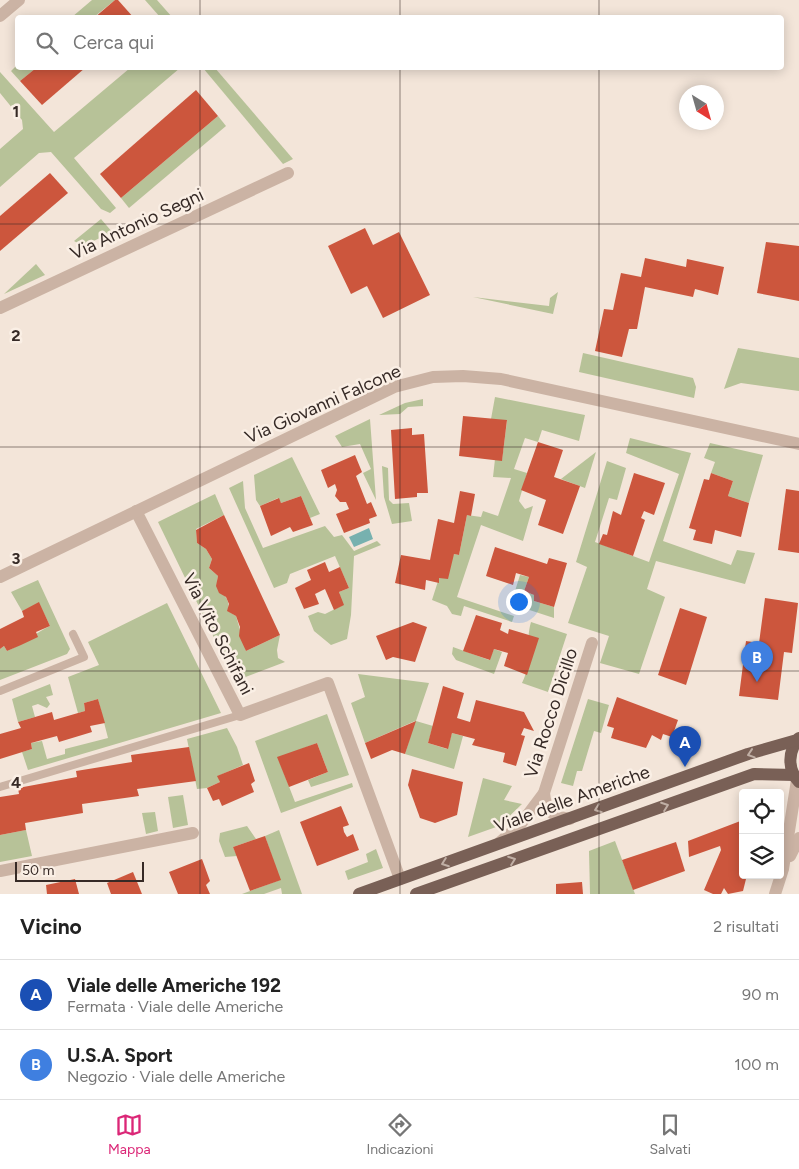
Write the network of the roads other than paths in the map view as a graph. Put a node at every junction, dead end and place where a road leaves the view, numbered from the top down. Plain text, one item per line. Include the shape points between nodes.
1 (19, 0) edge
2 (0, 16) edge
3 (288, 173) dead end
4 (0, 308) edge
5 (799, 444) edge
6 (136, 511) junction
7 (0, 577) edge
8 (73, 634) dead end
9 (592, 643) dead end
10 (0, 690) edge
11 (240, 715) junction
12 (798, 739) edge
13 (796, 779) edge
14 (0, 787) edge
15 (544, 793) junction
16 (570, 819) junction
17 (193, 833) dead end
18 (799, 838) edge
19 (498, 844) junction
20 (784, 862) edge
21 (784, 867) edge
22 (0, 871) edge
23 (400, 879) junction
24 (780, 879) edge
25 (359, 894) edge
26 (416, 894) edge
27 (775, 894) edge

1 - 2 street
3 - 4 street, Via Antonio Segni
5 - 6 street, Via Giovanni Falcone via 501,379 433,377 394,386
6 - 7 street, Via Giovanni Falcone
6 - 11 street, Via Vito Schifani
8 - 10 lane via 84,657
9 - 15 street, Via Rocco Dicillo
11 - 14 lane
11 - 23 street, Via Vito Schifani via 328,683
12 - 13 main road via 790,757
12 -> 16 main road, Viale delle Americhe
13 - 20 street
26 -> 13 main road, Viale delle Americhe via 754,774
15 - 16 street via 545,808 552,815
15 - 19 street, Via Rocco Dicillo via 520,825
16 - 19 main road, Viale delle Americhe
17 - 22 street
18 - 21 street
19 -> 23 main road, Viale delle Americhe
23 - 25 main road, Viale delle Americhe
24 - 27 street

